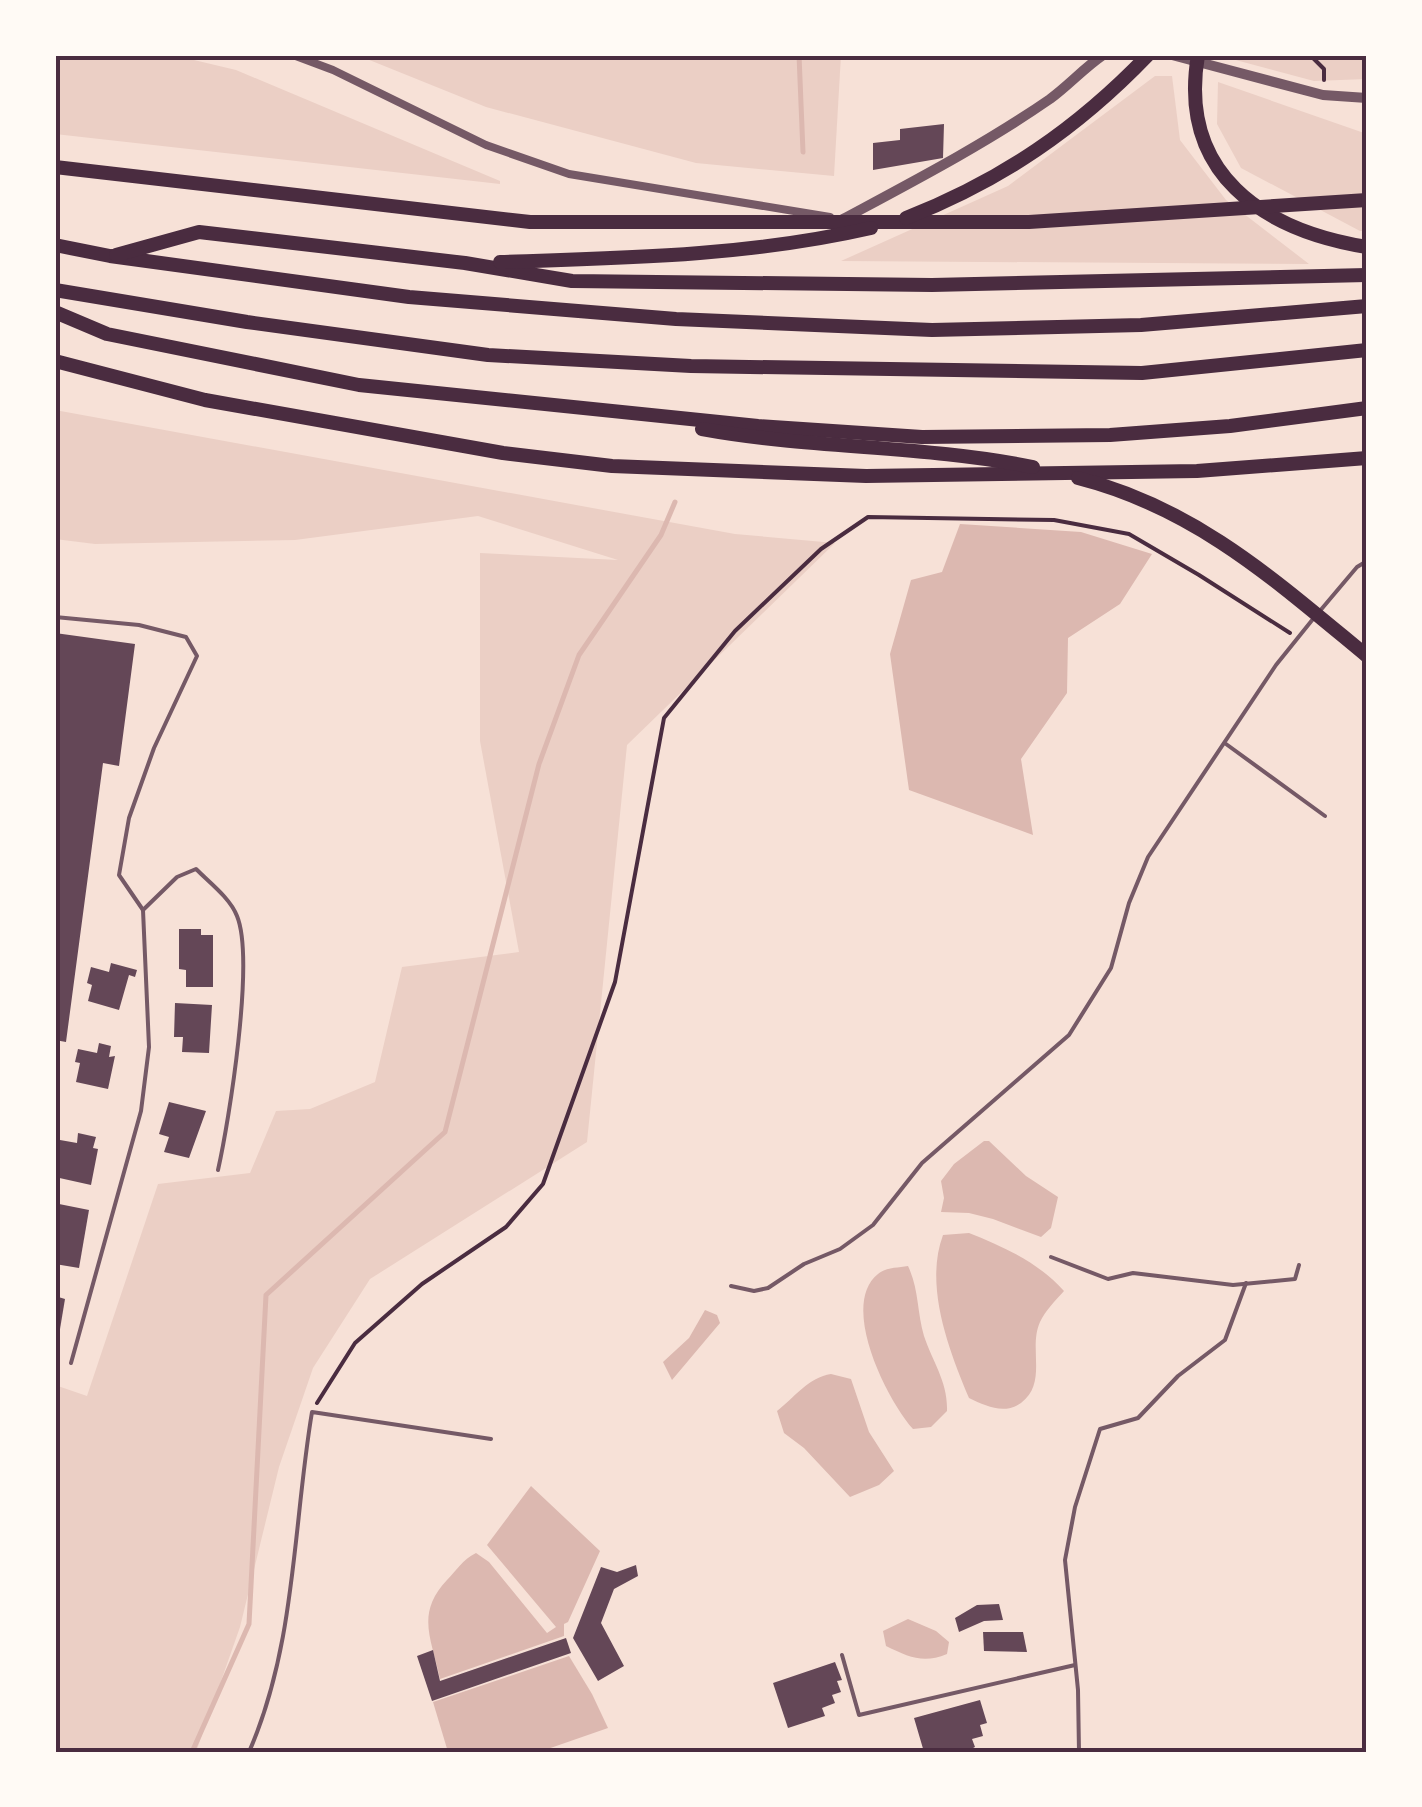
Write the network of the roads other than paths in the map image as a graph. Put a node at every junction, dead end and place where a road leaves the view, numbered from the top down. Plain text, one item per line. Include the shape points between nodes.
1 (293, 55) edge
2 (1104, 55) edge
3 (1148, 55) edge
4 (1172, 55) edge
5 (1198, 55) edge
6 (1367, 98) edge
7 (55, 168) edge
8 (1367, 200) edge
9 (842, 219) joint
10 (55, 245) edge
11 (1367, 248) edge
12 (110, 256) junction
13 (465, 263) junction
14 (1367, 275) edge
15 (55, 290) edge
16 (1367, 306) edge
17 (55, 312) edge
18 (1367, 350) edge
19 (55, 361) edge
20 (1367, 408) edge
21 (612, 412) junction
22 (1367, 458) edge
23 (1367, 561) edge
24 (55, 617) edge
25 (1367, 656) edge
26 (1226, 744) junction
27 (1325, 816) dead end
28 (142, 910) junction
29 (218, 1170) dead end
30 (1051, 1258) dead end
31 (1298, 1265) dead end
32 (1246, 1284) junction
33 (731, 1286) dead end
34 (71, 1363) dead end
35 (491, 1439) dead end
36 (842, 1655) dead end
37 (1075, 1664) junction
38 (249, 1752) edge
39 (1079, 1752) edge

1 - 9 street via 486,145 569,174
2 - 9 street via 1052,98
3 - 13 highway via 1050,144 891,224 804,243 678,257
4 - 6 street via 1323,95
5 - 11 highway via 1198,122 1214,164 1240,194 1268,216
7 - 8 highway via 530,222 1029,222
10 - 12 highway
12 - 13 highway via 199,232
12 - 16 highway via 428,298 676,319 932,330 1141,325
13 - 14 highway via 572,281 705,284
15 - 18 highway via 488,355 691,366 1142,373
17 - 21 highway via 107,334 360,385
19 - 22 highway via 205,400 612,466 866,476 1197,471
20 - 21 highway via 1130,433 940,436
21 - 25 highway via 758,439 1028,466 1088,481 1215,536
23 - 26 lane via 1276,665
24 - 28 lane via 186,637 196,656 128,818 118,876
26 - 27 lane
26 - 33 lane via 1148,857 1112,968 1068,1034 922,1163 872,1226 768,1288
28 - 29 lane via 177,877 196,870 238,916 242,982
28 - 34 lane via 149,1047 141,1111
30 - 32 lane via 1108,1279 1133,1273
31 - 32 lane via 1295,1279
32 - 37 lane via 1225,1340 1138,1418 1100,1428 1065,1560
35 - 38 lane via 312,1412 288,1612
36 - 37 lane via 859,1715
37 - 39 lane

